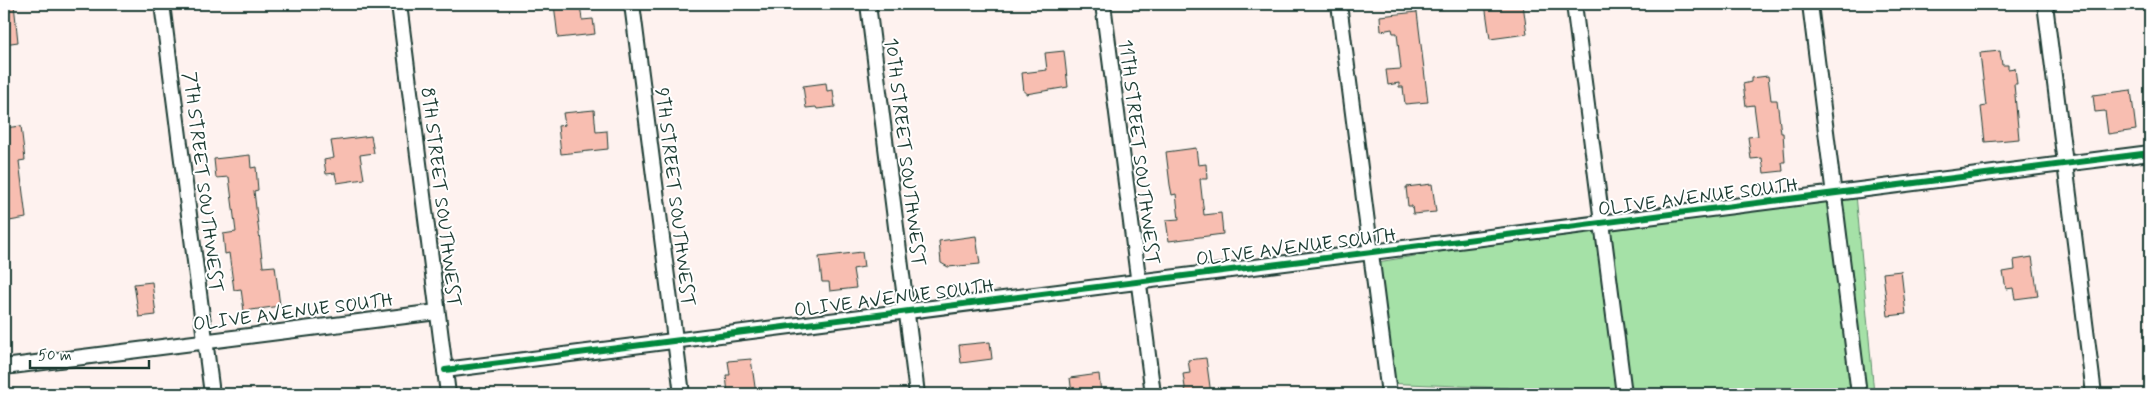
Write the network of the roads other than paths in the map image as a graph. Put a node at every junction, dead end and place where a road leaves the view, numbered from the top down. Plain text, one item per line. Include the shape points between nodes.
1 (162, 4) edge
2 (399, 4) edge
3 (632, 4) edge
4 (868, 4) edge
5 (1103, 4) edge
6 (1339, 4) edge
7 (1574, 4) edge
8 (1810, 4) edge
9 (2045, 4) edge
10 (2150, 153) edge
11 (2065, 164) junction
12 (1834, 194) junction
13 (1602, 223) junction
14 (1371, 252) junction
15 (1138, 282) junction
16 (907, 311) junction
17 (437, 312) junction
18 (675, 340) junction
19 (205, 342) junction
20 (4, 367) edge
21 (445, 370) junction
22 (212, 394) edge
23 (448, 394) edge
24 (682, 394) edge
25 (917, 394) edge
26 (1153, 394) edge
27 (1389, 394) edge
28 (1624, 394) edge
29 (1859, 394) edge
30 (2094, 394) edge

1 - 19 street, 7TH STREET SOUTHWEST
2 - 17 street, 8TH STREET SOUTHWEST
3 - 18 street, 9TH STREET SOUTHWEST
4 - 16 street, 10TH STREET SOUTHWEST
5 - 15 street, 11TH STREET SOUTHWEST
6 - 14 street
7 - 13 street
8 - 12 street
9 - 11 street
10 - 11 street, OLIVE AVENUE SOUTH
11 - 12 street, OLIVE AVENUE SOUTH
11 - 30 street
12 - 13 street, OLIVE AVENUE SOUTH
12 - 29 street
13 - 14 street, OLIVE AVENUE SOUTH
13 - 28 street
14 - 15 street, OLIVE AVENUE SOUTH
14 - 27 street
15 - 16 street, OLIVE AVENUE SOUTH
15 - 26 street, 11TH STREET SOUTHWEST
16 - 18 street, OLIVE AVENUE SOUTH
16 - 25 street, 10TH STREET SOUTHWEST
17 - 19 street, OLIVE AVENUE SOUTH
17 - 21 street, 8TH STREET SOUTHWEST
18 - 21 street, OLIVE AVENUE SOUTH
18 - 24 street, 9TH STREET SOUTHWEST
19 - 20 street, OLIVE AVENUE SOUTH
19 - 22 street, 7TH STREET SOUTHWEST
21 - 23 street, 8TH STREET SOUTHWEST

